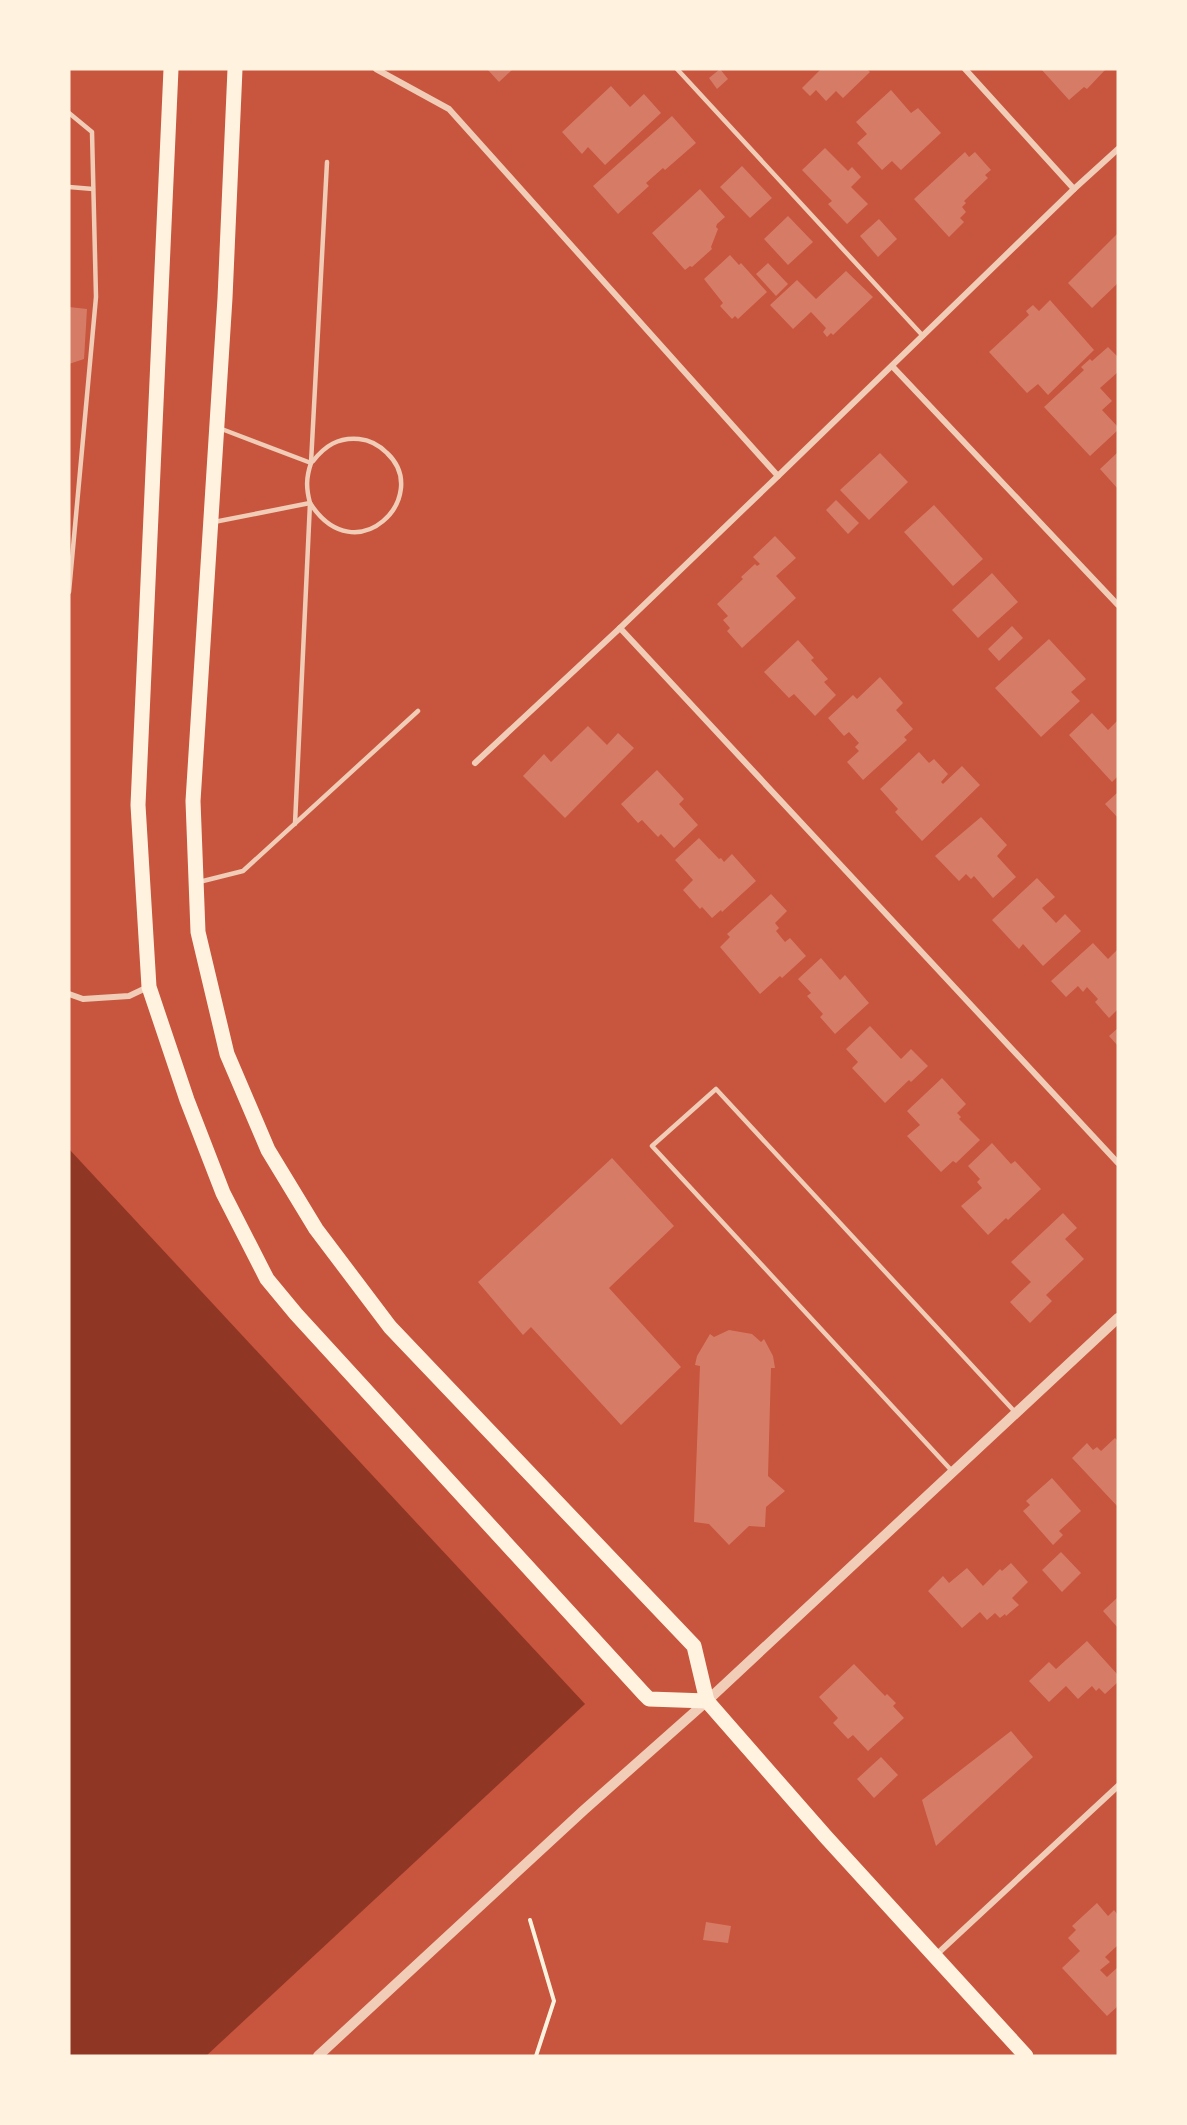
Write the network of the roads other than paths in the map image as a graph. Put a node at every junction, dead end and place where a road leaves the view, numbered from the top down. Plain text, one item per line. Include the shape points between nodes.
1 (171, 69) edge
2 (235, 69) edge
3 (376, 69) edge
4 (678, 69) edge
5 (965, 69) edge
6 (69, 113) edge
7 (1118, 149) edge
8 (327, 162) dead end
9 (69, 187) edge
10 (93, 189) junction
11 (1074, 189) junction
12 (922, 336) junction
13 (892, 366) junction
14 (217, 427) junction
15 (311, 463) junction
16 (778, 476) junction
17 (310, 503) junction
18 (211, 522) junction
19 (69, 592) edge
20 (1118, 605) edge
21 (620, 628) junction
22 (418, 711) dead end
23 (475, 763) dead end
24 (295, 824) junction
25 (196, 882) junction
26 (149, 987) junction
27 (69, 994) edge
28 (1118, 1163) edge
29 (1118, 1317) edge
30 (1015, 1412) junction
31 (952, 1471) junction
32 (707, 1701) junction
33 (1118, 1786) edge
34 (934, 1956) junction
35 (318, 2056) edge
36 (1026, 2056) edge

1 - 26 main road via 138,805
2 - 14 main road
3 - 16 street via 449,109
4 - 12 lane
5 - 11 street
6 - 10 lane via 92,132
7 - 11 street
8 - 15 lane
9 - 10 lane
10 - 19 lane via 96,297
11 - 12 street
12 - 13 street
13 - 16 street
13 - 20 street
14 - 15 lane
14 - 18 main road
15 - 17 lane via 306,490
15 - 17 lane via 334,442 365,439 391,457 400,487 398,502 389,516 362,531 346,532 331,526
16 - 21 street
17 - 18 lane
17 - 24 lane
18 - 25 main road via 193,801
21 - 23 street
21 - 28 street
22 - 24 lane
24 - 25 lane via 243,871
25 - 32 main road via 198,932 227,1054 268,1150 316,1229 390,1327 694,1646
26 - 27 street via 129,996 83,999
26 - 32 main road via 224,1193 267,1279 649,1699
29 - 30 street
30 - 31 street
30 - 31 lane via 716,1089 652,1146
31 - 32 street
32 - 34 main road
32 - 35 street
33 - 34 street
34 - 36 main road

